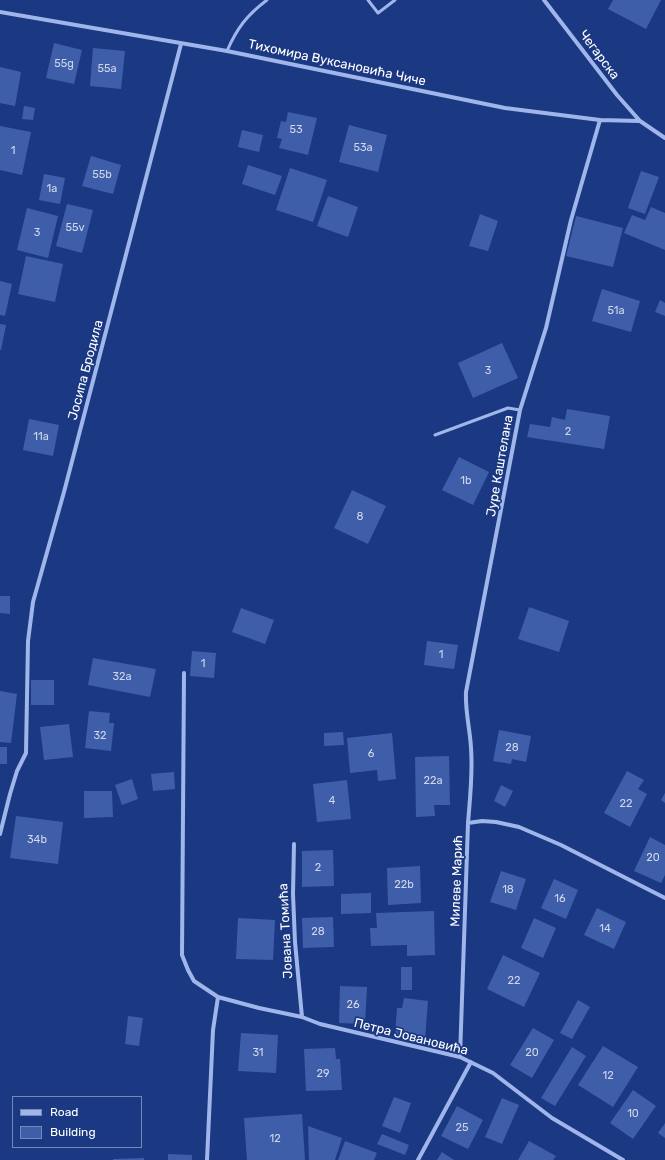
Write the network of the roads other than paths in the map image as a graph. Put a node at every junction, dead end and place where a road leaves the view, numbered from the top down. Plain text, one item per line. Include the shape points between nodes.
1 (267, 0) edge
2 (368, 0) edge
3 (396, 0) edge
4 (544, 0) edge
5 (0, 12) edge
6 (181, 44) junction
7 (227, 51) junction
8 (600, 120) junction
9 (640, 121) junction
10 (665, 138) edge
11 (520, 410) junction
12 (435, 435) dead end
13 (184, 673) dead end
14 (468, 823) junction
15 (0, 834) edge
16 (294, 844) dead end
17 (665, 898) edge
18 (218, 997) junction
19 (302, 1017) junction
20 (460, 1057) junction
21 (471, 1062) junction
22 (207, 1160) edge
23 (418, 1160) edge
24 (623, 1160) edge

1 - 7 lane via 252,11 240,26
2 - 3 lane via 378,13
4 - 9 street, Чегарска
5 - 6 street, Тихомира Вуксановића Чиче
6 - 7 street, Тихомира Вуксановића Чиче
6 - 15 street, Јосипа Бродила via 33,602 28,641 26,753 13,782
7 - 8 street, Тихомира Вуксановића Чиче via 505,108
8 - 9 street, Тихомира Вуксановића Чиче
8 - 11 street, Јуре Каштелана via 571,220 546,328
9 - 10 street
11 - 12 lane via 508,408
11 - 14 street, Јуре Каштелана via 466,692 472,780
13 - 18 street, Петра Јовановића via 182,955 194,981
14 - 17 street, Милеве Марић via 496,822 519,827 561,845
14 - 20 street, Милеве Марић
16 - 19 street, Јована Томића via 293,902
18 - 19 street, Петра Јовановића
18 - 22 street via 213,1030
19 - 20 street, Петра Јовановића via 320,1024
20 - 21 street, Петра Јовановића
21 - 23 street
21 - 24 street, Петра Јовановића via 493,1073 552,1118

